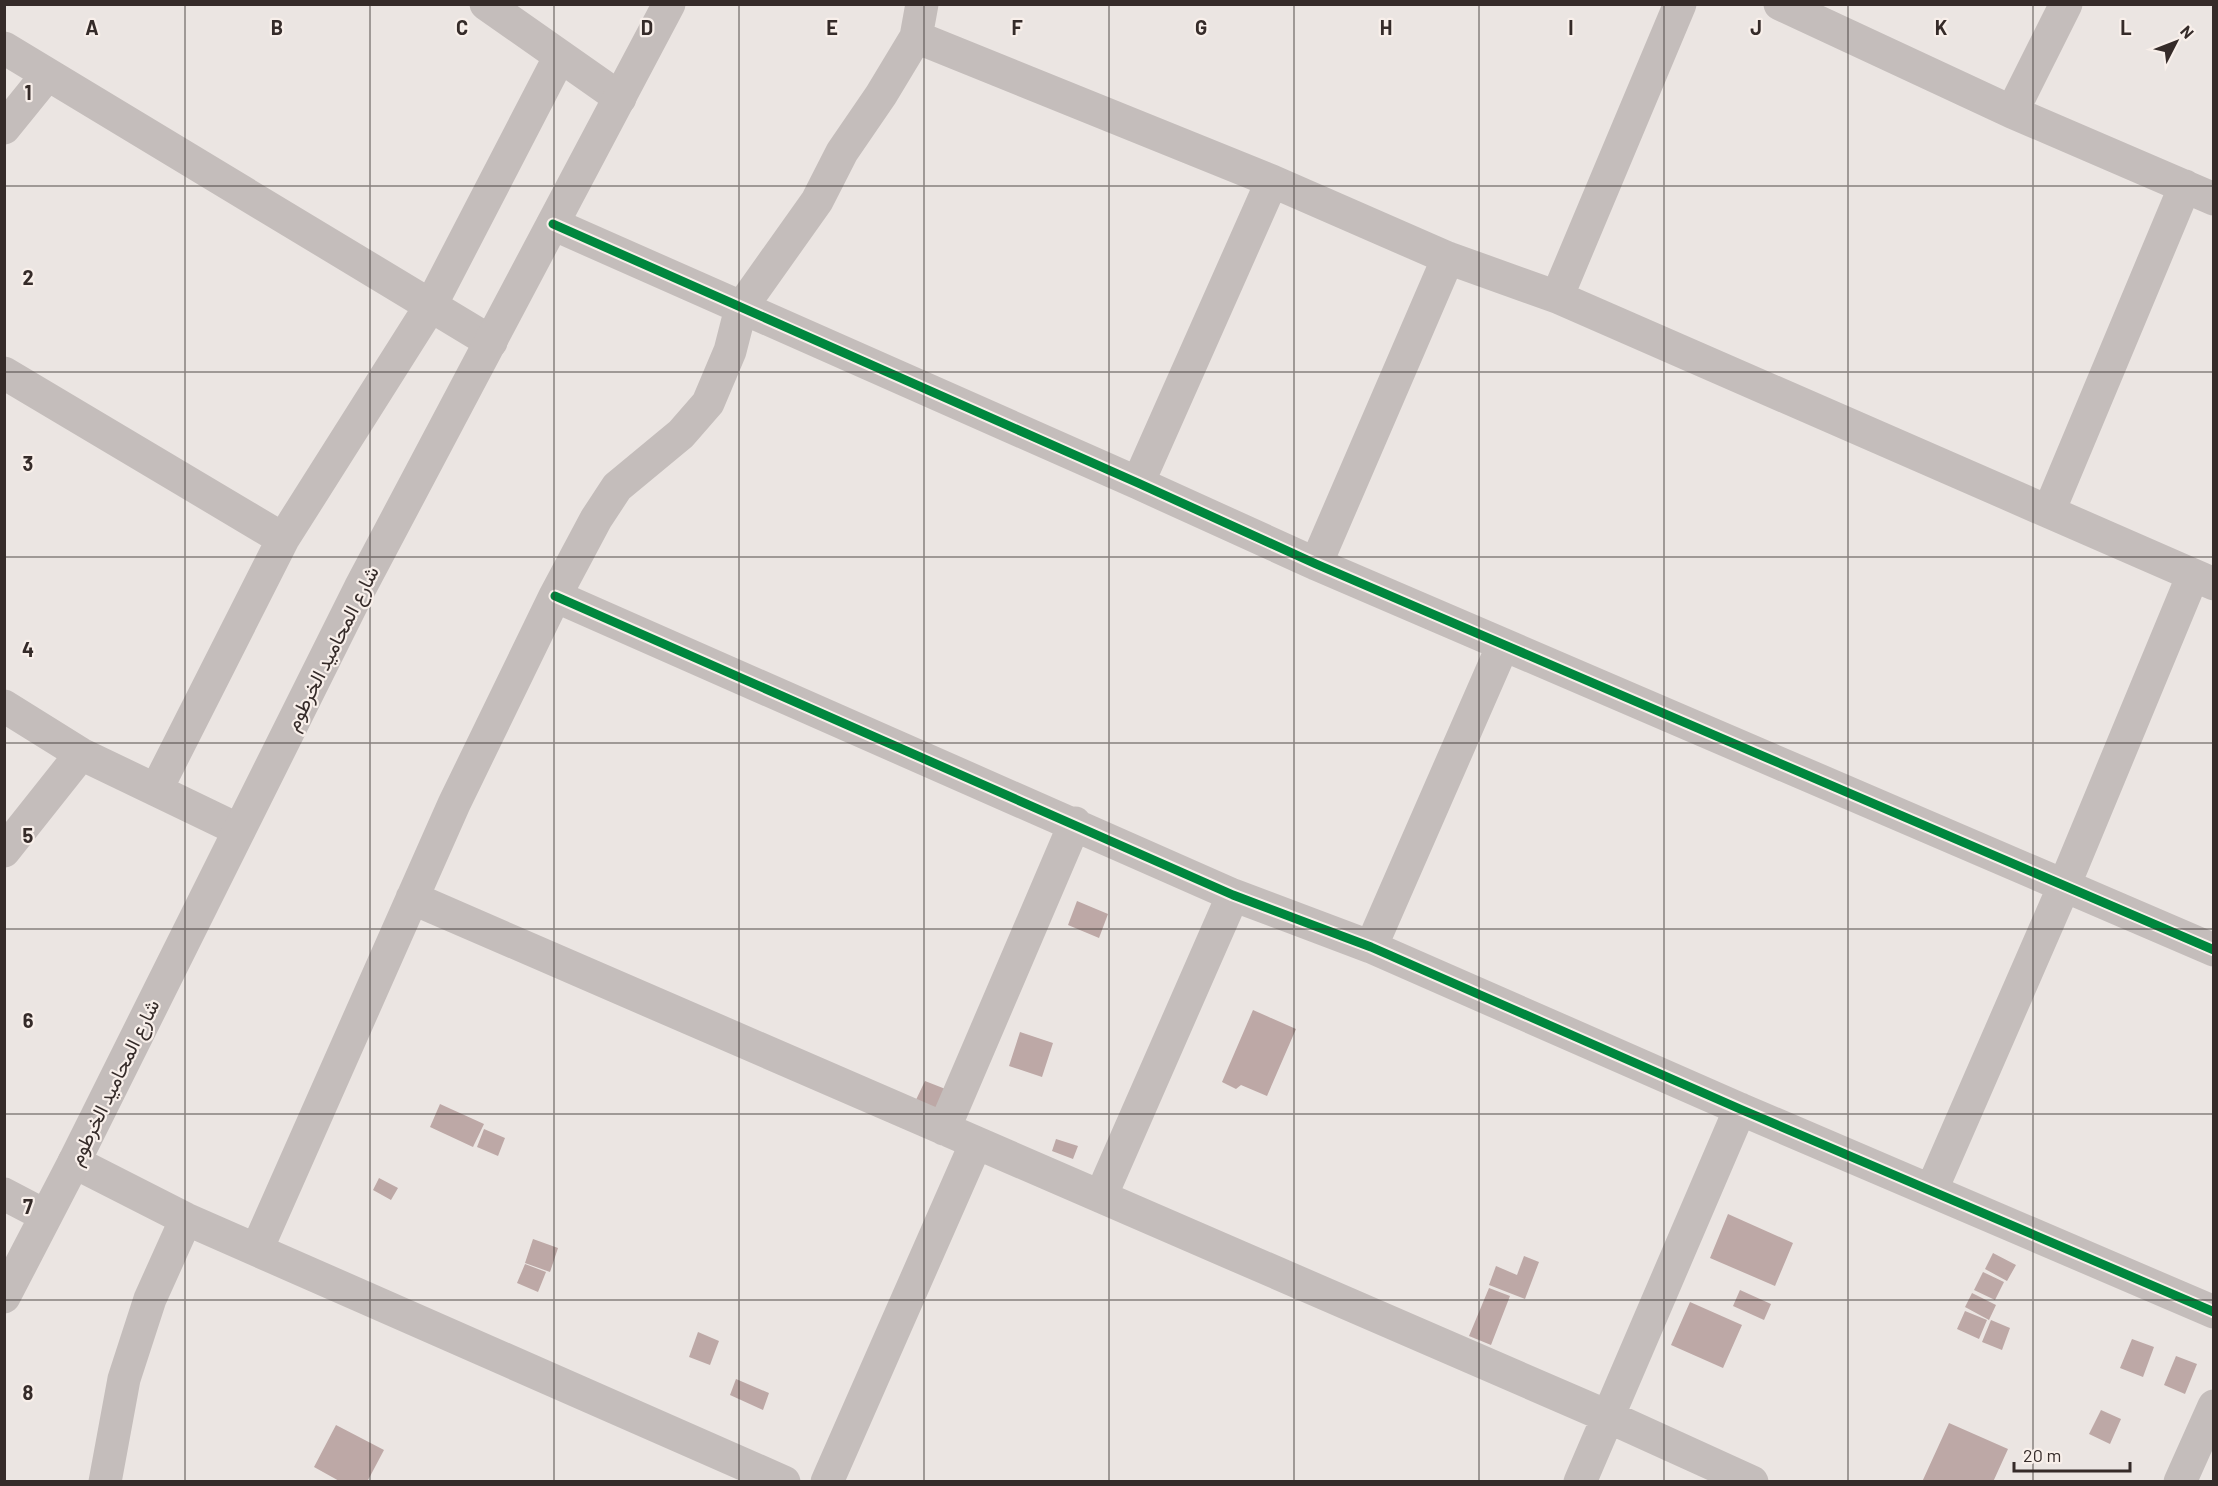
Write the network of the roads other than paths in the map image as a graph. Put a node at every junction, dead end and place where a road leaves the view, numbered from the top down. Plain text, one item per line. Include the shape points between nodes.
1 (486, 4) edge
2 (669, 4) edge
3 (922, 4) edge
4 (1680, 4) edge
5 (1780, 4) edge
6 (2066, 4) edge
7 (916, 37) junction
8 (4, 48) edge
9 (560, 56) junction
10 (47, 75) junction
11 (620, 98) junction
12 (2012, 112) junction
13 (4, 128) edge
14 (1272, 182) junction
15 (2199, 193) edge
16 (553, 224) junction
17 (1448, 258) junction
18 (1557, 297) junction
19 (430, 305) junction
20 (741, 308) junction
21 (491, 342) junction
22 (4, 373) edge
23 (1138, 483) junction
24 (2049, 511) junction
25 (283, 539) junction
26 (1316, 564) junction
27 (2203, 579) edge
28 (555, 596) junction
29 (1503, 645) junction
30 (4, 706) edge
31 (81, 754) junction
32 (156, 790) junction
33 (1075, 823) junction
34 (239, 830) junction
35 (4, 851) edge
36 (2064, 886) junction
37 (1233, 895) junction
38 (412, 898) junction
39 (1371, 947) junction
40 (2214, 950) edge
41 (1740, 1109) junction
42 (944, 1128) junction
43 (976, 1143) junction
44 (74, 1162) junction
45 (1932, 1190) junction
46 (4, 1194) edge
47 (1101, 1197) junction
48 (46, 1216) junction
49 (186, 1219) junction
50 (257, 1249) junction
51 (4, 1297) edge
52 (2214, 1312) edge
53 (2214, 1406) edge
54 (1608, 1417) junction
55 (105, 1482) edge
56 (784, 1482) edge
57 (827, 1482) edge
58 (1580, 1482) edge
59 (1752, 1482) edge
60 (2180, 1482) edge

1 - 9 street
2 - 11 street, شارع المحاميد الخرطوم
3 - 7 street
4 - 18 street
5 - 12 street
6 - 12 street
7 - 14 street
7 - 20 street via 842,152 817,201
8 - 10 street
9 - 11 street
9 - 19 street
10 - 13 street
10 - 19 street
11 - 16 street, شارع المحاميد الخرطوم
12 - 15 street
14 - 17 street
14 - 23 street
15 - 24 street
16 - 20 street
16 - 21 street, شارع المحاميد الخرطوم
17 - 18 street
17 - 26 street
18 - 24 street
19 - 21 street
19 - 25 street
20 - 23 street
20 - 28 street via 730,351 708,403 681,434 616,487
21 - 34 street, شارع المحاميد الخرطوم via 360,588
22 - 25 street
23 - 26 street
24 - 27 street
25 - 32 street
26 - 29 street
27 - 36 street
28 - 33 street
28 - 38 street
29 - 36 street
29 - 39 street
30 - 31 street
31 - 32 street
31 - 35 street
32 - 34 street
33 - 37 street
33 - 42 street
34 - 44 street, شارع المحاميد الخرطوم
36 - 40 street
36 - 45 street
37 - 39 street
37 - 47 street
38 - 42 street
38 - 50 street
39 - 41 street
41 - 45 street
41 - 54 street
42 - 43 street
43 - 47 street
43 - 57 street
44 - 48 street, شارع المحاميد الخرطوم
44 - 49 street
45 - 52 street
46 - 48 street
47 - 54 street
48 - 51 street, شارع المحاميد الخرطوم
49 - 50 street
49 - 55 street via 150,1299 124,1379
50 - 56 street
53 - 60 street
54 - 58 street
54 - 59 street

